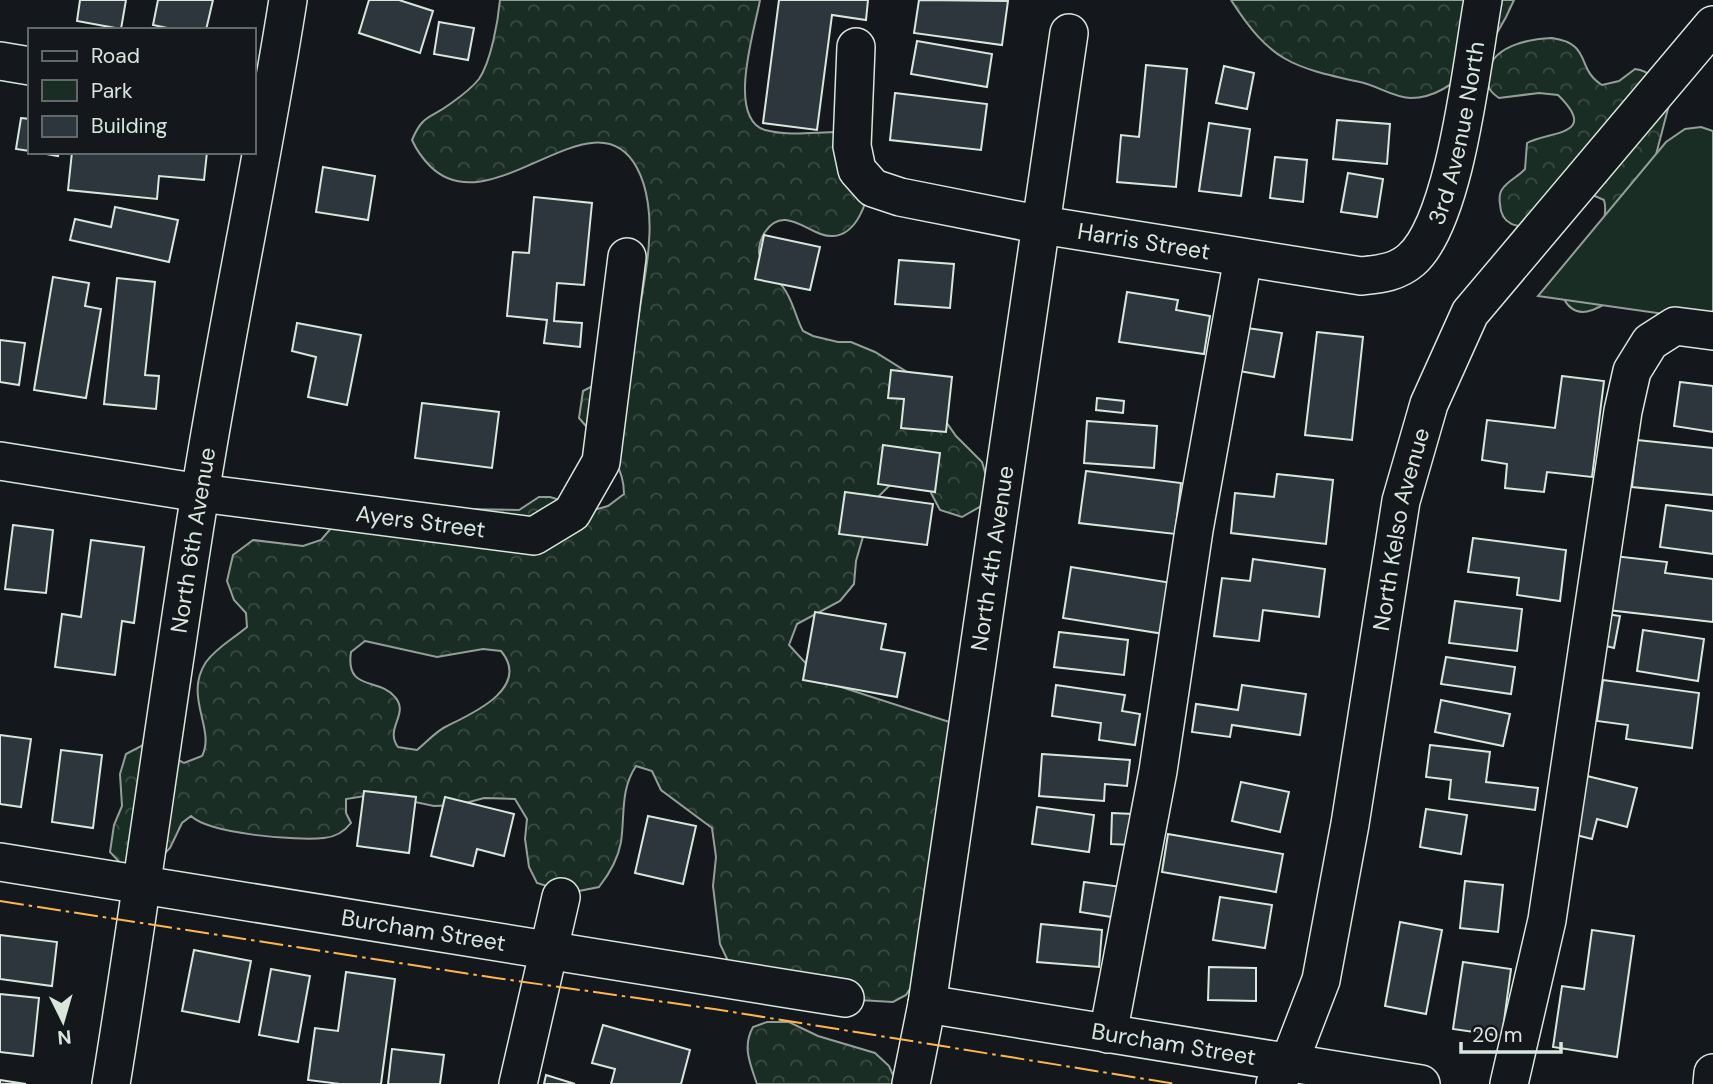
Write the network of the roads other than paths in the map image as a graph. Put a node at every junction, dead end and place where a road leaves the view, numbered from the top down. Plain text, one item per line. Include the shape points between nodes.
1 (288, 0) edge
2 (1483, 0) edge
3 (1069, 33) dead end
4 (856, 47) dead end
5 (1706, 48) edge
6 (0, 61) edge
7 (28, 66) edge
8 (262, 106) edge
9 (256, 143) edge
10 (254, 154) edge
11 (1042, 225) junction
12 (627, 257) dead end
13 (1243, 258) junction
14 (1411, 260) joint
15 (1713, 331) edge
16 (0, 461) edge
17 (200, 493) junction
18 (0, 862) edge
19 (143, 885) junction
20 (561, 897) dead end
21 (548, 951) junction
22 (845, 998) dead end
23 (927, 1004) junction
24 (1108, 1034) junction
25 (1282, 1073) edge
26 (1713, 1073) edge
27 (1399, 1082) edge
28 (111, 1084) edge
29 (518, 1084) edge
30 (911, 1084) edge
31 (1509, 1084) edge
32 (1712, 1084) edge

1 - 8 street, North 6th Avenue
2 - 14 street, 3rd Avenue North via 1444,201 1430,234
3 - 11 street, North 4th Avenue
4 - 11 street, Harris Street via 852,146 857,170 873,188
5 - 25 street, North Kelso Avenue via 1470,313 1429,404 1401,500 1321,980
6 - 7 street
8 - 9 street, North 6th Avenue
10 - 17 street, North 6th Avenue
11 - 13 street, Harris Street
11 - 23 street, North 4th Avenue
12 - 17 street, Ayers Street via 601,462 572,513 534,536
13 - 14 street, Harris Street via 1361,276 1390,273
13 - 24 street via 1194,530 1158,771
15 - 31 street via 1675,326 1650,342 1632,371 1547,920
16 - 17 street, Ayers Street
17 - 19 street, North 6th Avenue
18 - 19 street, Burcham Street
19 - 21 street, Burcham Street
19 - 28 street, North 6th Avenue
20 - 21 street
21 - 22 street, Burcham Street
21 - 29 street
23 - 24 street, Burcham Street
23 - 30 street, North 4th Avenue
24 - 25 street, Burcham Street
25 - 27 street, Burcham Street
26 - 32 street

